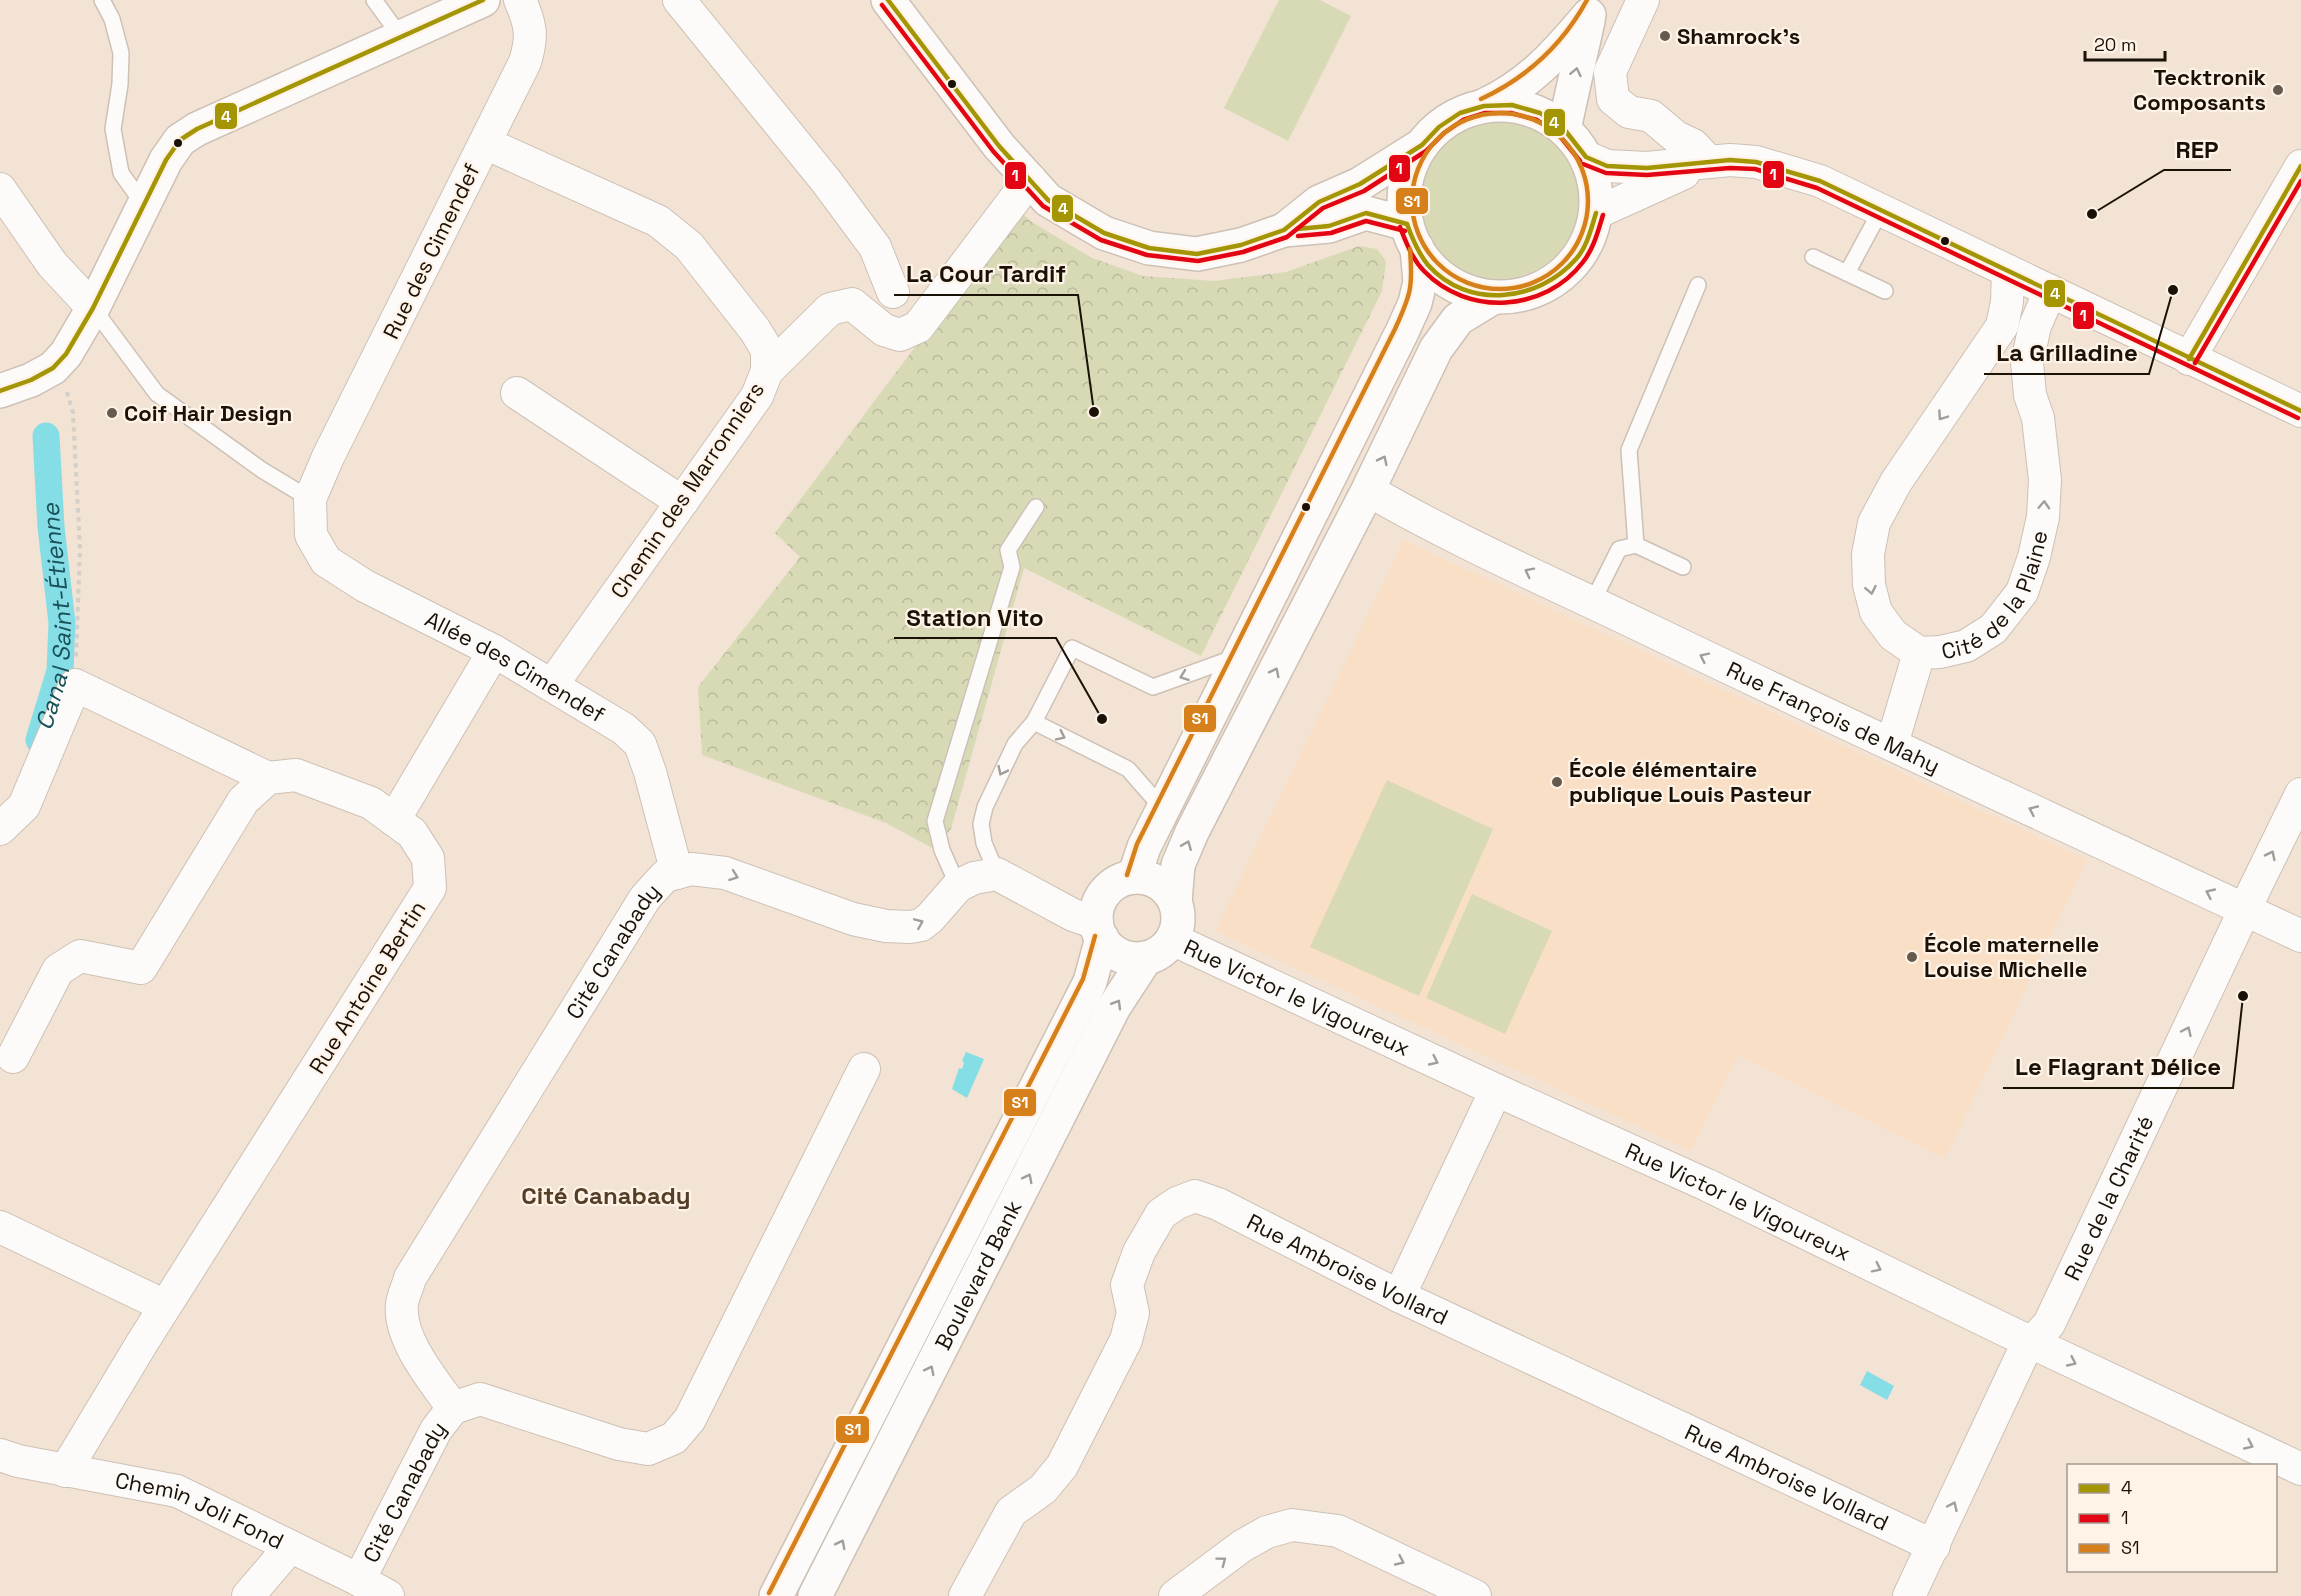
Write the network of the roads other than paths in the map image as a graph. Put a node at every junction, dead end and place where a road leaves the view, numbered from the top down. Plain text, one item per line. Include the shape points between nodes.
1 (102, 0) edge
2 (374, 0) edge
3 (483, 0) edge
4 (520, 0) edge
5 (679, 0) edge
6 (888, 0) edge
7 (1643, 0) edge
8 (1593, 8) edge
9 (401, 37) junction
10 (1484, 106) junction
11 (1564, 129) junction
12 (485, 142) junction
13 (1422, 145) junction
14 (1586, 157) junction
15 (1709, 162) junction
16 (2301, 166) edge
17 (1030, 179) junction
18 (0, 189) edge
19 (144, 205) junction
20 (1881, 210) junction
21 (1596, 213) junction
22 (1284, 230) junction
23 (1412, 236) junction
24 (1813, 257) dead end
25 (2008, 272) junction
26 (1847, 273) junction
27 (1698, 285) dead end
28 (1885, 291) dead end
29 (2050, 291) junction
30 (893, 292) dead end
31 (1494, 297) junction
32 (93, 308) junction
33 (2189, 359) junction
34 (1975, 368) junction
35 (767, 371) junction
36 (0, 391) edge
37 (517, 393) dead end
38 (2030, 395) junction
39 (2301, 411) edge
40 (1368, 490) junction
41 (310, 499) junction
42 (682, 502) junction
43 (1036, 507) dead end
44 (1636, 545) junction
45 (1683, 567) dead end
46 (1592, 603) junction
47 (494, 651) junction
48 (1919, 653) junction
49 (1239, 656) junction
50 (552, 686) junction
51 (1034, 722) junction
52 (1892, 744) junction
53 (268, 778) junction
54 (2301, 794) edge
55 (1163, 808) junction
56 (394, 820) junction
57 (0, 829) edge
58 (677, 873) junction
59 (997, 874) junction
60 (1134, 877) junction
61 (958, 886) junction
62 (1175, 902) junction
63 (2244, 909) junction
64 (1099, 931) junction
65 (2301, 936) edge
66 (1172, 939) junction
67 (1146, 958) junction
68 (13, 1057) dead end
69 (864, 1069) dead end
70 (1496, 1090) junction
71 (0, 1227) edge
72 (1399, 1296) junction
73 (165, 1306) junction
74 (2033, 1342) junction
75 (453, 1408) junction
76 (0, 1455) edge
77 (2301, 1469) edge
78 (65, 1471) junction
79 (1934, 1546) junction
80 (290, 1547) junction
81 (359, 1580) junction
82 (248, 1596) edge
83 (388, 1596) edge
84 (776, 1596) edge
85 (815, 1596) edge
86 (965, 1596) edge
87 (1175, 1596) edge
88 (1475, 1596) edge
89 (1909, 1596) edge

1 - 19 lane via 112,19 121,53 113,129 121,173
2 - 9 lane
3 - 9 main road
4 - 12 street, Rue des Cimendef via 530,22 531,43
5 - 30 street via 875,247
6 - 17 main road via 999,146
7 - 15 street via 1610,72 1612,99 1629,112 1651,116 1676,137 1693,145
8 - 10 main road via 1550,60 1509,94
11 -> 8 main road
9 - 19 main road via 180,140
10 - 11 main road via 1512,105 1540,113
10 - 13 main road via 1460,113
11 - 14 main road
12 - 35 street, Chemin des Marronniers via 658,221 689,246 755,330 767,350
12 - 41 street, Rue des Cimendef
13 - 22 main road via 1360,184 1319,202
13 - 23 main road via 1409,170 1404,198
14 - 15 street via 1607,166 1647,168
14 - 21 main road via 1595,184
15 - 20 street via 1730,160 1767,165 1820,181
15 - 21 street
16 - 33 street
17 - 22 main road via 1048,200 1104,233 1149,248 1197,254 1241,245
17 - 35 street via 918,327 900,335 884,330 852,304 830,309
18 - 32 street via 52,264
19 - 32 main road
20 - 25 street
20 - 26 lane
21 - 31 main road via 1590,236 1561,275 1526,293
22 - 23 main road via 1329,226 1366,213
23 - 31 main road via 1431,268 1449,283 1471,293
23 - 49 main road via 1420,282 1415,303
24 - 26 lane
25 - 29 street
25 - 34 street, Cité de la Plaine via 2002,326
26 - 28 lane
27 - 44 lane via 1629,450
29 - 33 street
29 - 38 street, Cité de la Plaine via 2035,326 2027,362
40 -> 31 main road via 1446,333 1458,319
32 - 36 main road via 66,354 53,368
32 - 41 lane via 157,394 262,470
33 - 39 street
34 - 38 street via 1999,369
34 -> 48 street, Cité de la Plaine via 1896,482 1875,523 1868,554 1869,585 1876,612 1893,635
35 - 42 street, Chemin des Marronniers via 757,396
37 - 42 street
48 -> 38 street, Cité de la Plaine via 1966,646 1993,629 2022,592 2043,517 2045,489 2038,418
46 -> 40 street, Rue François de Mahy
62 -> 40 main road via 1178,865 1192,832
41 - 47 street, Allée des Cimendef via 310,535 326,561 365,586
42 - 50 street, Chemin des Marronniers
43 - 61 lane via 1008,550 1012,567 935,821 942,850
44 - 45 lane
44 - 46 lane via 1619,549
52 -> 46 street, Rue François de Mahy
47 - 50 street, Allée des Cimendef
47 - 56 street
48 - 52 street
49 -> 51 lane via 1153,687 1072,648
49 - 55 main road
50 - 58 street, Allée des Cimendef via 624,729 640,744
51 -> 55 lane via 1128,769
51 -> 59 lane via 1015,744 985,807 981,824 984,843
63 -> 52 street, Rue François de Mahy
53 - 56 street, Rue Antoine Bertin via 296,776 371,803
53 - 57 street via 75,685 24,806
53 - 68 street via 243,801 141,968 80,956 58,970
63 -> 54 street, Rue de la Charité
55 - 60 main road
56 - 73 street, Rue Antoine Bertin via 411,833 428,858 430,888
58 -> 61 street, Cité Canabady via 691,869 725,873 853,920 886,926 921,924
58 - 75 street, Cité Canabady via 665,876 645,898 410,1278 402,1305 406,1335
59 - 61 street, Cité Canabady
59 - 64 street
60 - 62 main road via 1158,883
60 - 64 main road via 1106,893 1097,910
62 - 66 main road via 1177,927
63 - 65 street, Rue François de Mahy
74 -> 63 street, Rue de la Charité via 2049,1324
64 - 67 main road via 1109,949 1120,956
64 - 84 main road, Boulevard Bank via 1090,982
66 - 67 main road via 1165,948
66 -> 70 street, Rue Victor le Vigoureux
85 -> 67 main road, Boulevard Bank via 1114,1007
69 - 75 street, Cité Canabady via 690,1419 674,1438 648,1449 619,1444 480,1399
70 - 72 street
70 -> 74 street, Rue Victor le Vigoureux via 1707,1185
71 - 73 street
72 - 79 street, Rue Ambroise Vollard
72 - 86 street, Rue Ambroise Vollard via 1195,1196 1161,1214 1139,1252 1127,1284 1133,1313 1126,1340 1062,1466 1043,1489 1011,1512
73 - 78 street, Rue Antoine Bertin
74 -> 77 street, Rue Victor le Vigoureux
79 -> 74 street, Rue de la Charité via 2024,1351
75 - 81 street, Cité Canabady via 436,1430
76 - 78 street, Chemin Joli Fond
78 - 80 street, Chemin Joli Fond via 177,1491
79 - 89 street, Rue de la Charité
80 - 81 street, Chemin Joli Fond
80 - 82 street
81 - 83 street, Chemin Joli Fond
87 -> 88 street via 1242,1546 1267,1532 1292,1525 1338,1531

